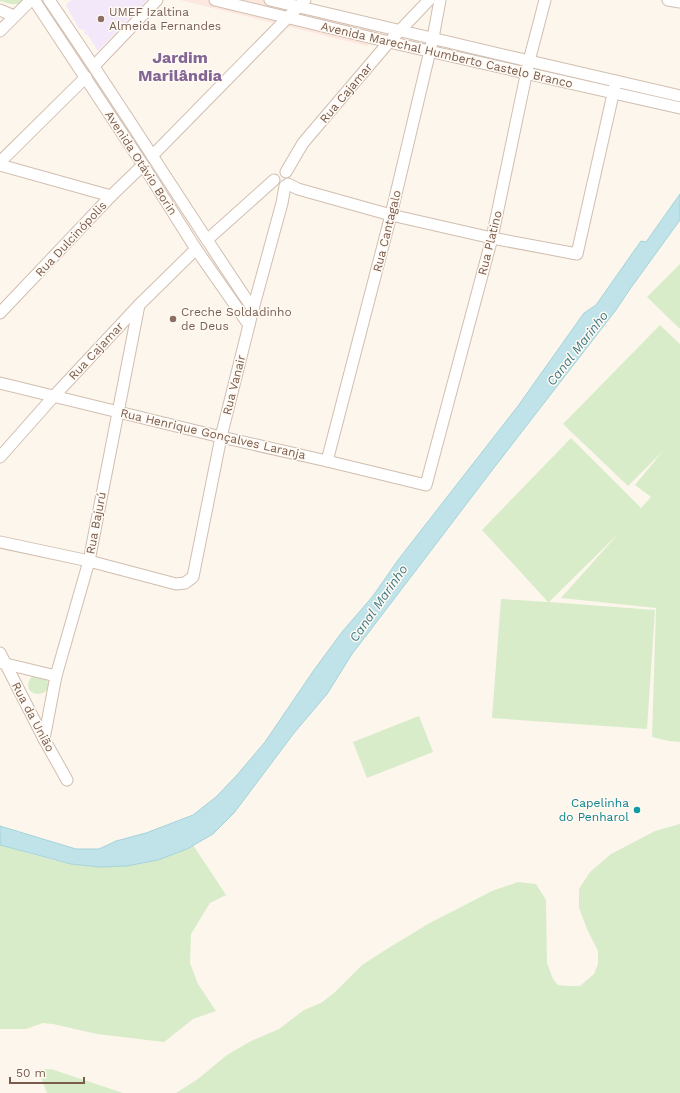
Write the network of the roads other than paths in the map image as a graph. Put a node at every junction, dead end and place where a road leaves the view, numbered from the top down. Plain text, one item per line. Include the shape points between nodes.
1 (32, 0) edge
2 (50, 0) edge
3 (157, 0) edge
4 (215, 0) edge
5 (270, 0) edge
6 (429, 0) edge
7 (440, 0) edge
8 (545, 0) edge
9 (668, 0) edge
10 (680, 2) edge
11 (301, 3) edge
12 (0, 10) edge
13 (14, 16) junction
14 (288, 18) junction
15 (400, 30) junction
16 (0, 31) edge
17 (433, 38) junction
18 (389, 42) junction
19 (430, 52) junction
20 (529, 62) junction
21 (94, 66) junction
22 (527, 74) junction
23 (86, 77) junction
24 (616, 81) junction
25 (613, 94) junction
26 (680, 96) edge
27 (680, 108) edge
28 (152, 156) junction
29 (0, 164) edge
30 (143, 165) junction
31 (286, 172) junction
32 (274, 180) junction
33 (286, 185) junction
34 (111, 196) junction
35 (391, 215) junction
36 (492, 238) junction
37 (207, 240) junction
38 (196, 249) junction
39 (139, 305) junction
40 (253, 309) junction
41 (0, 314) edge
42 (249, 325) junction
43 (0, 383) edge
44 (54, 396) junction
45 (118, 412) junction
46 (221, 437) junction
47 (0, 457) edge
48 (327, 461) junction
49 (426, 485) joint
50 (0, 542) edge
51 (89, 560) junction
52 (0, 653) edge
53 (3, 663) edge
54 (56, 676) junction
55 (44, 738) junction
56 (67, 780) dead end

1 - 13 street
1 - 23 street, Avenida Otávio Borin
2 - 21 street, Avenida Otávio Borin
3 - 21 street
4 - 14 street, Avenida Marechal Humberto Castelo Branco
5 - 11 street, Avenida Marechal Humberto Castelo Branco
6 - 15 street, Rua Cajamar
7 - 17 street, Rua Cantagalo
8 - 20 street, Rua Platino
9 - 10 street
11 - 14 street
11 - 15 street, Avenida Marechal Humberto Castelo Branco
12 - 13 street
13 - 16 street
14 - 18 street, Avenida Marechal Humberto Castelo Branco
14 - 28 street
15 - 17 street, Avenida Marechal Humberto Castelo Branco
15 - 18 street, Rua Cajamar
17 - 19 street, Rua Cantagalo
17 - 20 street, Avenida Marechal Humberto Castelo Branco
18 - 19 street, Avenida Marechal Humberto Castelo Branco
18 - 31 street, Rua Cajamar via 303,143
19 - 22 street, Avenida Marechal Humberto Castelo Branco
19 - 35 street, Rua Cantagalo
20 - 22 street, Rua Platino
20 - 24 street, Avenida Marechal Humberto Castelo Branco
21 - 28 street, Avenida Otávio Borin
22 - 25 street, Avenida Marechal Humberto Castelo Branco
22 - 36 street, Rua Platino
23 - 29 street
23 - 30 street, Avenida Otávio Borin
24 - 25 street
24 - 26 street, Avenida Marechal Humberto Castelo Branco
25 - 27 street, Avenida Marechal Humberto Castelo Branco
25 - 36 street via 577,254
28 - 37 street, Avenida Otávio Borin
29 - 34 street
30 - 34 street, Rua Dulcinópolis
30 - 38 street, Avenida Otávio Borin
31 - 32 street via 279,172
31 - 33 street via 290,178
32 - 33 street via 278,185
32 - 37 street
33 - 35 street
33 - 40 street, Rua Vanair
34 - 41 street, Rua Dulcinópolis
35 - 36 street
35 - 48 street, Rua Cantagalo
36 - 49 street, Rua Platino
37 - 40 street, Avenida Otávio Borin
38 - 39 street, Rua Cajamar
38 - 42 street, Avenida Otávio Borin
39 - 44 street, Rua Cajamar
39 - 45 street, Rua Bajurú
40 - 42 street, Rua Vanair
42 - 46 street, Rua Vanair
43 - 44 street, Rua Henrique Gonçalves Laranja
44 - 45 street, Rua Henrique Gonçalves Laranja
44 - 47 street, Rua Cajamar
45 - 46 street, Rua Henrique Gonçalves Laranja
45 - 51 street, Rua Bajurú
46 - 48 street, Rua Henrique Gonçalves Laranja
46 - 51 street, Rua Vanair via 193,577 186,583 176,584
48 - 49 street, Rua Henrique Gonçalves Laranja
50 - 51 street
51 - 54 street, Rua Bajurú
52 - 53 street, Rua da União
53 - 54 street
53 - 55 street, Rua da União
54 - 55 street, Rua Bajurú
55 - 56 street, Rua da União

